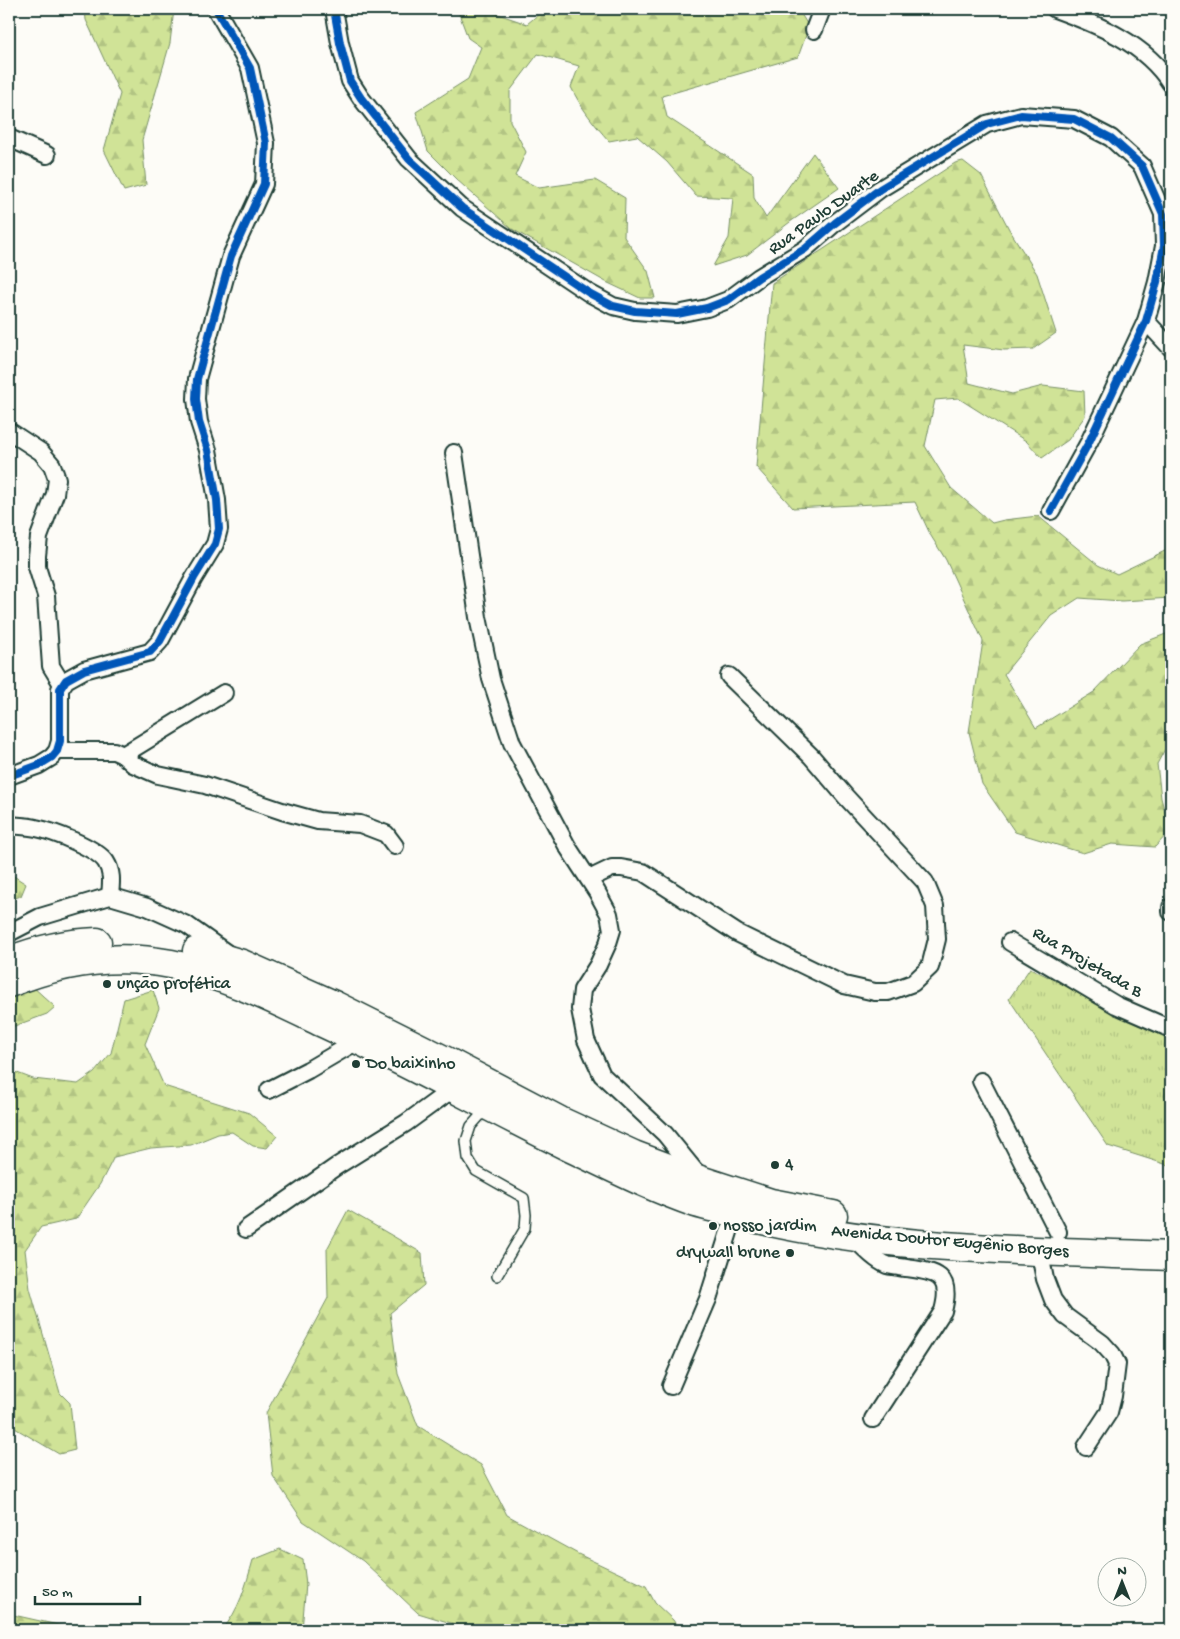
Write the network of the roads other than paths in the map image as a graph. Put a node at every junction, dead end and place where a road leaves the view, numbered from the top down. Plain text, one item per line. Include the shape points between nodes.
1 (216, 9) edge
2 (334, 9) edge
3 (822, 9) edge
4 (1056, 9) edge
5 (814, 30) dead end
6 (1171, 84) edge
7 (9, 138) edge
8 (48, 155) dead end
9 (1146, 321) junction
10 (1171, 348) edge
11 (9, 431) edge
12 (454, 453) dead end
13 (1051, 511) dead end
14 (728, 676) dead end
15 (62, 684) junction
16 (224, 693) dead end
17 (57, 751) junction
18 (123, 755) junction
19 (9, 776) edge
20 (9, 826) edge
21 (395, 846) dead end
22 (589, 879) junction
23 (110, 896) junction
24 (1171, 907) edge
25 (1171, 912) edge
26 (9, 933) edge
27 (1010, 942) dead end
28 (9, 961) edge
29 (242, 964) junction
30 (9, 983) edge
31 (1171, 1029) edge
32 (360, 1040) junction
33 (981, 1081) dead end
34 (454, 1088) junction
35 (269, 1090) dead end
36 (489, 1106) junction
37 (703, 1181) junction
38 (735, 1213) junction
39 (246, 1229) dead end
40 (852, 1236) junction
41 (1171, 1238) edge
42 (1049, 1241) junction
43 (1171, 1256) edge
44 (497, 1276) dead end
45 (671, 1386) dead end
46 (873, 1419) dead end
47 (1086, 1448) dead end

1 - 15 street via 250,68 266,144 264,184 231,256 197,379 199,422 208,450 219,529 215,544 160,641 150,652 84,670
2 - 9 street, Rua Paulo Duarte via 350,81 409,159 462,208 613,306 677,314 728,300 805,249 880,190 987,124 1022,115 1074,119 1111,138 1142,166 1163,214 1164,238
3 - 5 street
4 - 6 street via 1111,31 1144,53 1164,72
7 - 8 street
9 - 10 street
9 - 13 street, Rua Paulo Duarte
11 - 15 street via 41,452 52,466 57,480 39,537 37,567 46,596 51,666
12 - 22 street via 491,679 512,743 567,846
14 - 22 street via 811,756 925,882 935,906 937,939 930,967 913,983 888,992 844,985 737,933 643,872 612,868
15 - 17 street
16 - 18 street
17 - 18 street via 114,751
17 - 19 street via 39,765
18 - 21 street via 133,764 158,775 205,785 318,821 360,824 386,834
20 - 23 street via 37,828 97,853 106,861 112,876
22 - 37 street via 609,914 612,930 598,965 582,990 580,1010 586,1040 602,1075 665,1134
23 - 26 street via 40,917
23 - 29 street via 147,907 188,925
24 - 25 street
27 - 31 street, Rua Projetada B via 1116,1006
28 - 29 highway, Avenida Doutor Eugênio Borges via 32,952 75,944 122,940 205,953
29 - 37 highway, Avenida Doutor Eugênio Borges via 438,1056 560,1121 634,1155
30 - 32 highway, Avenida Doutor Eugênio Borges via 35,972 83,961 123,959 168,963 207,972
32 - 34 highway, Avenida Doutor Eugênio Borges
32 - 35 street
33 - 42 street
34 - 36 highway, Avenida Doutor Eugênio Borges
34 - 39 street
36 - 38 highway, Avenida Doutor Eugênio Borges via 610,1167 697,1203
36 - 44 lane via 471,1126 466,1141 468,1158 476,1172 524,1198 526,1215 524,1228
37 - 42 highway, Avenida Doutor Eugênio Borges via 771,1202 897,1225
38 - 40 highway, Avenida Doutor Eugênio Borges
38 - 45 street via 708,1299
40 - 42 highway, Avenida Doutor Eugênio Borges via 943,1245
40 - 46 street via 887,1265 940,1276 946,1294 943,1311
41 - 42 highway, Avenida Doutor Eugênio Borges
42 - 43 highway, Avenida Doutor Eugênio Borges
42 - 47 street via 1045,1279 1053,1300 1065,1316 1102,1343 1117,1364 1109,1412

